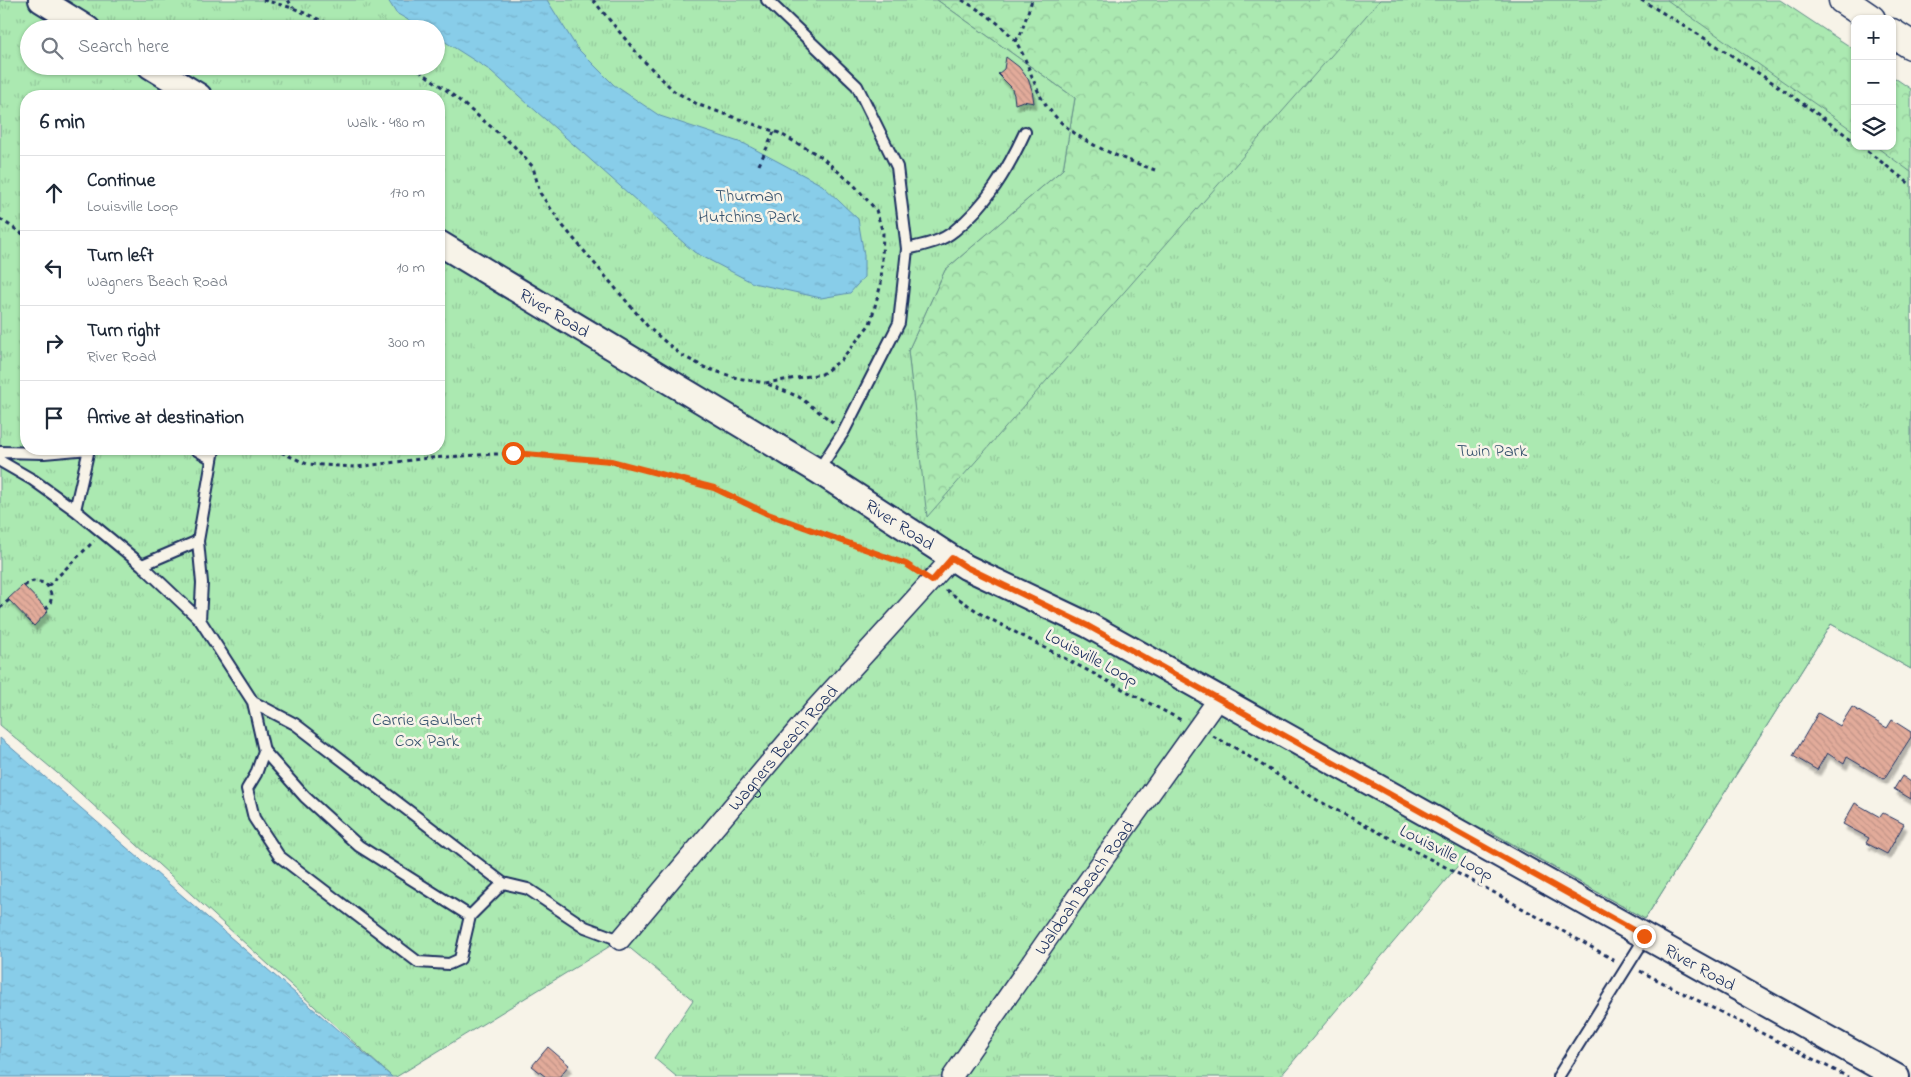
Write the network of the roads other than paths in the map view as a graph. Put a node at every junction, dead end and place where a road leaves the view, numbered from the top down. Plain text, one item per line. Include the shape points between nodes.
1 (41, 0) edge
2 (767, 0) edge
3 (1843, 0) edge
4 (1865, 15) edge
5 (73, 20) edge
6 (1896, 36) edge
7 (1911, 45) edge
8 (165, 75) edge
9 (189, 90) edge
10 (1025, 132) dead end
11 (445, 246) edge
12 (907, 248) junction
13 (0, 452) edge
14 (20, 452) edge
15 (88, 455) edge
16 (213, 455) edge
17 (0, 461) edge
18 (818, 471) junction
19 (74, 510) junction
20 (198, 541) junction
21 (952, 558) junction
22 (142, 565) junction
23 (200, 620) junction
24 (1218, 699) junction
25 (253, 702) junction
26 (264, 751) junction
27 (503, 883) junction
28 (470, 916) junction
29 (1645, 938) junction
30 (620, 940) joint
31 (952, 1077) edge
32 (1558, 1077) edge
33 (1897, 1077) edge

1 - 5 street
2 - 12 lane via 857,86 897,167
3 - 4 highway
6 - 7 highway
8 - 9 street
10 - 12 lane via 989,197 953,232 927,245
11 - 18 street, River Road
12 - 18 lane via 899,323 844,431
13 - 14 lane
15 - 19 lane
16 - 20 lane
17 - 19 lane
18 - 21 street, River Road
19 - 22 lane
20 - 22 lane
20 - 23 lane via 202,583
21 - 24 street, River Road via 1088,626
21 - 30 street, Wagners Beach Road via 813,711
22 - 23 lane
23 - 25 lane
24 - 29 street, River Road
24 - 31 street, Waldoah Beach Road
25 - 26 lane
25 - 27 lane via 295,724
26 - 28 lane via 304,797 359,846
26 - 28 lane via 247,789 254,818 279,856 418,962 448,964 460,959
27 - 28 lane
27 - 30 lane via 528,889 585,927
29 - 32 lane
29 - 33 street, River Road

